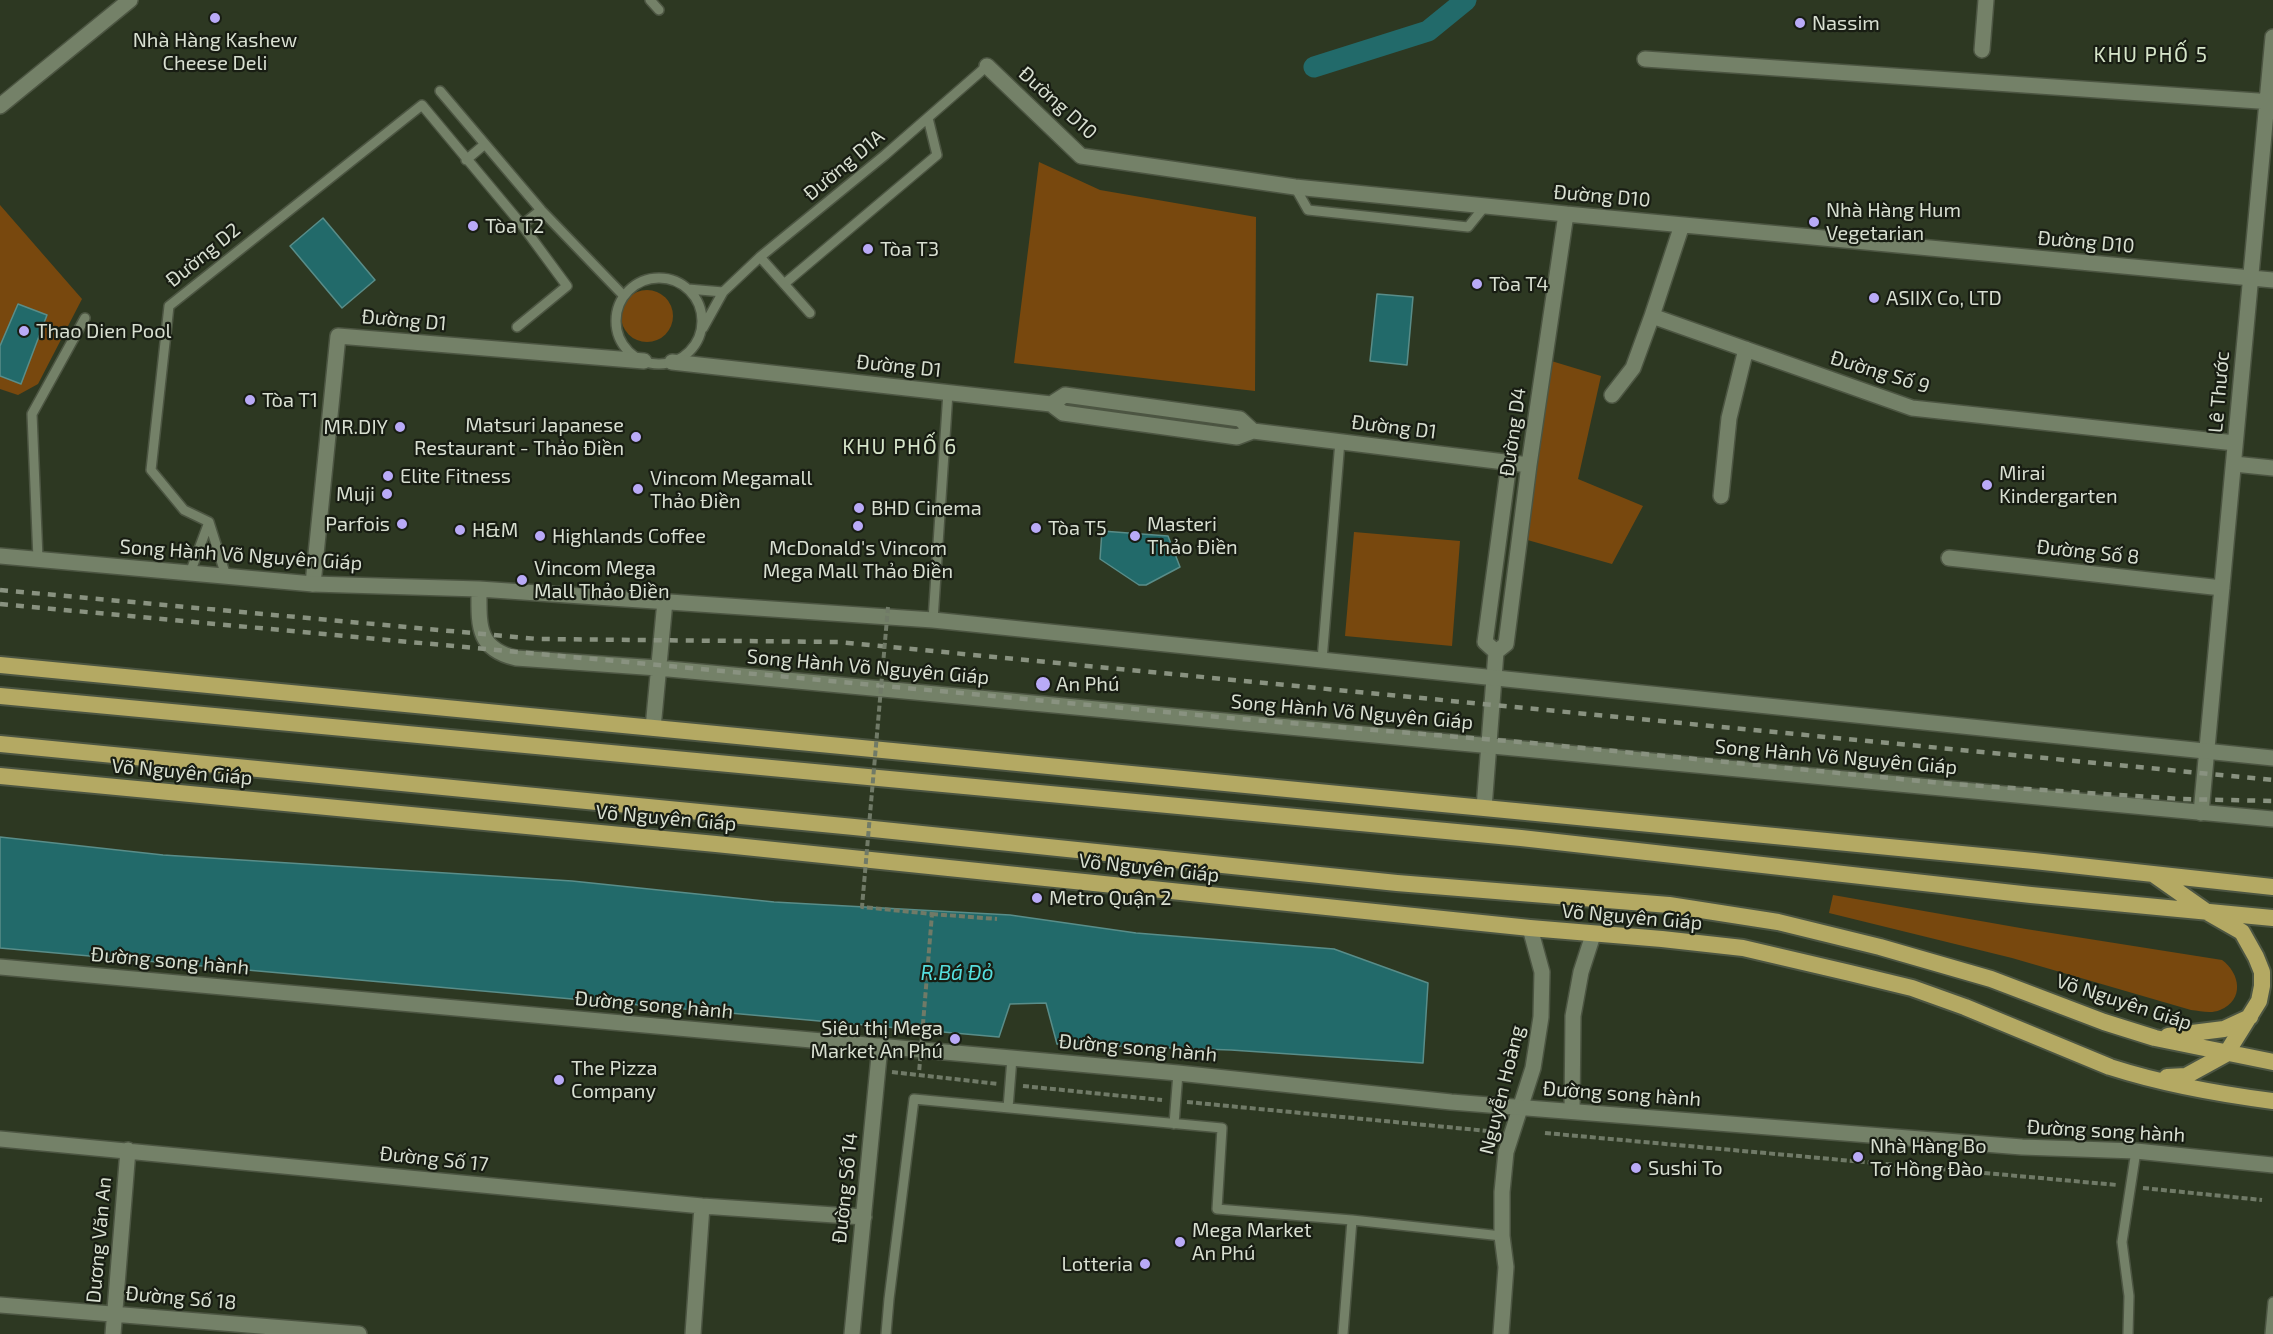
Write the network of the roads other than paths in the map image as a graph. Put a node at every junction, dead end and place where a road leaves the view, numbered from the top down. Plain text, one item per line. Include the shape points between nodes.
1 (130, 0) edge
2 (650, 0) edge
3 (1986, 0) edge
4 (659, 10) dead end
5 (2273, 37) edge
6 (1982, 50) dead end
7 (1645, 59) dead end
8 (987, 66) joint
9 (440, 91) dead end
10 (2270, 102) edge
11 (0, 106) edge
12 (928, 118) junction
13 (485, 144) junction
14 (466, 160) junction
15 (1295, 187) junction
16 (1485, 206) junction
17 (541, 210) junction
18 (1566, 214) junction
19 (522, 225) junction
20 (1682, 225) junction
21 (760, 257) junction
22 (2251, 278) junction
23 (2273, 280) edge
24 (784, 284) junction
25 (688, 289) junction
26 (723, 292) junction
27 (623, 295) junction
28 (810, 313) dead end
29 (1652, 316) junction
30 (85, 318) dead end
31 (517, 327) dead end
32 (701, 333) junction
33 (1746, 349) junction
34 (644, 362) junction
35 (672, 362) junction
36 (948, 392) junction
37 (1612, 395) dead end
38 (1340, 441) junction
39 (2235, 443) junction
40 (1509, 463) junction
41 (2234, 464) junction
42 (1529, 465) junction
43 (2273, 468) edge
44 (1721, 496) dead end
45 (209, 522) junction
46 (0, 556) edge
47 (1949, 558) dead end
48 (39, 560) junction
49 (190, 573) junction
50 (226, 576) junction
51 (313, 584) junction
52 (1492, 588) junction
53 (2222, 588) junction
54 (479, 589) junction
55 (1513, 591) junction
56 (664, 602) junction
57 (933, 620) junction
58 (1496, 652) junction
59 (1322, 660) junction
60 (0, 665) edge
61 (658, 669) junction
62 (1494, 678) junction
63 (0, 696) edge
64 (653, 728) junction
65 (0, 744) edge
66 (1489, 746) junction
67 (2207, 751) junction
68 (2273, 758) edge
69 (0, 776) edge
70 (1484, 808) junction
71 (2202, 813) junction
72 (2273, 819) edge
73 (2152, 874) junction
74 (2273, 886) edge
75 (2207, 912) junction
76 (2273, 918) edge
77 (1530, 928) junction
78 (1593, 934) junction
79 (0, 967) edge
80 (2251, 1016) junction
81 (2155, 1038) junction
82 (880, 1046) junction
83 (2226, 1054) junction
84 (1012, 1058) junction
85 (2273, 1062) edge
86 (1178, 1073) junction
87 (2148, 1079) junction
88 (2273, 1101) edge
89 (1520, 1107) junction
90 (1008, 1108) junction
91 (1572, 1111) junction
92 (1174, 1124) junction
93 (0, 1139) edge
94 (128, 1150) junction
95 (2136, 1151) junction
96 (2273, 1165) edge
97 (702, 1206) junction
98 (864, 1217) junction
99 (1352, 1220) junction
100 (1502, 1236) junction
101 (2273, 1302) edge
102 (0, 1305) edge
103 (115, 1314) junction
104 (113, 1334) edge
105 (359, 1334) edge
106 (693, 1334) edge
107 (852, 1334) edge
108 (886, 1334) edge
109 (1343, 1334) edge
110 (1501, 1334) edge
111 (2128, 1334) edge
112 (2270, 1334) edge

1 - 11 street
2 - 4 lane
3 - 6 street
5 - 10 street, Lê Thước
7 - 10 street
8 - 12 lane, Đường D1A
8 - 15 street, Đường D10 via 1081,156
9 - 13 lane
10 - 22 street, Lê Thước
12 - 21 lane, Đường D1A
12 - 24 lane via 936,155
13 - 14 lane
13 - 17 lane
14 - 19 lane
14 - 45 lane, Đường D2 via 422,105 169,306 151,470 184,510
15 - 16 street, Đường D10
15 - 16 lane via 1308,210 1468,227
16 - 18 street, Đường D10
17 - 19 lane
17 - 27 lane
18 - 20 street, Đường D10
18 - 42 street, Đường D4
19 - 31 lane via 567,285
20 - 22 street, Đường D10
20 - 29 street
21 - 24 lane
21 - 26 lane, Đường D1A
22 - 23 street, Đường D10
22 - 39 street, Lê Thước
24 - 28 lane
25 - 26 lane
25 - 27 lane via 672,280 654,277 642,280
25 - 32 lane via 701,309
26 - 32 lane, Đường D1A
27 - 34 lane via 617,307 616,333 622,346
29 - 33 street, Đường Số 9
29 - 37 street via 1633,368
30 - 48 lane via 32,414
32 - 35 lane via 684,356
33 - 39 street, Đường Số 9 via 1912,408
33 - 44 street via 1729,418
34 - 35 lane
34 - 51 street, Đường D1 via 338,336
35 - 36 street, Đường D1
36 - 38 street, Đường D1 via 1051,404 1065,395 1229,417 1240,419 1253,431
36 - 57 lane
38 - 40 street, Đường D1
38 - 59 lane
39 - 41 street, Lê Thước
40 - 42 street, Đường D1
40 - 52 street, Đường D4
41 - 43 street
41 - 53 street, Lê Thước
42 - 55 street, Đường D4
45 - 49 lane
45 - 50 lane
46 - 48 street, Song Hành Võ Nguyên Giáp
47 - 53 street, Đường Số 8
48 - 49 street, Song Hành Võ Nguyên Giáp
49 - 50 street, Song Hành Võ Nguyên Giáp
50 - 51 street, Song Hành Võ Nguyên Giáp
51 - 54 street, Song Hành Võ Nguyên Giáp
52 - 55 street
52 - 58 street, Đường D4 via 1485,642
53 - 67 street, Lê Thước
54 - 56 street, Song Hành Võ Nguyên Giáp
54 - 61 street, Song Hành Võ Nguyên Giáp via 480,633 506,656
55 - 58 street, Đường D4 via 1506,644
56 - 57 street, Song Hành Võ Nguyên Giáp
56 - 61 street
57 - 59 street, Song Hành Võ Nguyên Giáp
58 - 62 street, Đường D4
59 - 62 street, Song Hành Võ Nguyên Giáp
60 - 64 highway
61 - 64 street
61 - 66 street, Song Hành Võ Nguyên Giáp
62 - 66 street, Đường D4
62 - 67 street, Song Hành Võ Nguyên Giáp
63 - 75 highway via 1521,837
64 - 70 highway
65 - 81 highway, Võ Nguyên Giáp via 1397,883 1670,905 1778,922 1880,947 1991,979
66 - 70 street, Đường D4
66 - 71 street, Song Hành Võ Nguyên Giáp
67 - 68 street, Song Hành Võ Nguyên Giáp
67 - 71 street, Lê Thước
69 - 77 highway, Võ Nguyên Giáp via 716,844
70 - 73 highway
71 - 72 street, Song Hành Võ Nguyên Giáp
73 - 74 highway
73 - 75 highway
75 - 76 highway
75 - 80 highway via 2242,932 2256,957 2262,986
77 - 78 highway, Võ Nguyên Giáp
77 - 89 street, Nguyễn Hoàng via 1542,972 1543,994 1536,1055
78 - 87 highway, Võ Nguyên Giáp via 1743,948 1912,988
78 - 91 street via 1573,1016
79 - 82 street, Đường song hành
80 - 81 highway via 2224,1029
80 - 83 highway
81 - 83 highway, Võ Nguyên Giáp
82 - 84 street, Đường song hành
82 - 98 street, Đường Số 14
83 - 85 highway, Võ Nguyên Giáp
83 - 87 highway via 2186,1076
84 - 86 street, Đường song hành
84 - 90 lane
86 - 89 street, Đường song hành
86 - 92 lane
87 - 88 highway, Võ Nguyên Giáp
89 - 91 street, Đường song hành
89 - 100 street, Nguyễn Hoàng via 1506,1152
90 - 92 lane
90 - 108 lane via 914,1099
91 - 95 street, Đường song hành via 2022,1147
92 - 99 lane via 1222,1128 1216,1209
93 - 94 street, Đường Số 17
94 - 97 street, Đường Số 17
94 - 103 street, Dương Văn An
95 - 96 street, Đường song hành
95 - 111 lane via 2122,1242 2130,1296
97 - 98 street, Đường Số 17
97 - 106 street
98 - 107 street, Đường Số 14
99 - 100 lane
99 - 109 lane
100 - 110 street, Nguyễn Hoàng via 1506,1267
101 - 112 lane
102 - 103 street, Đường Số 18
103 - 104 street, Dương Văn An
103 - 105 street, Đường Số 18

